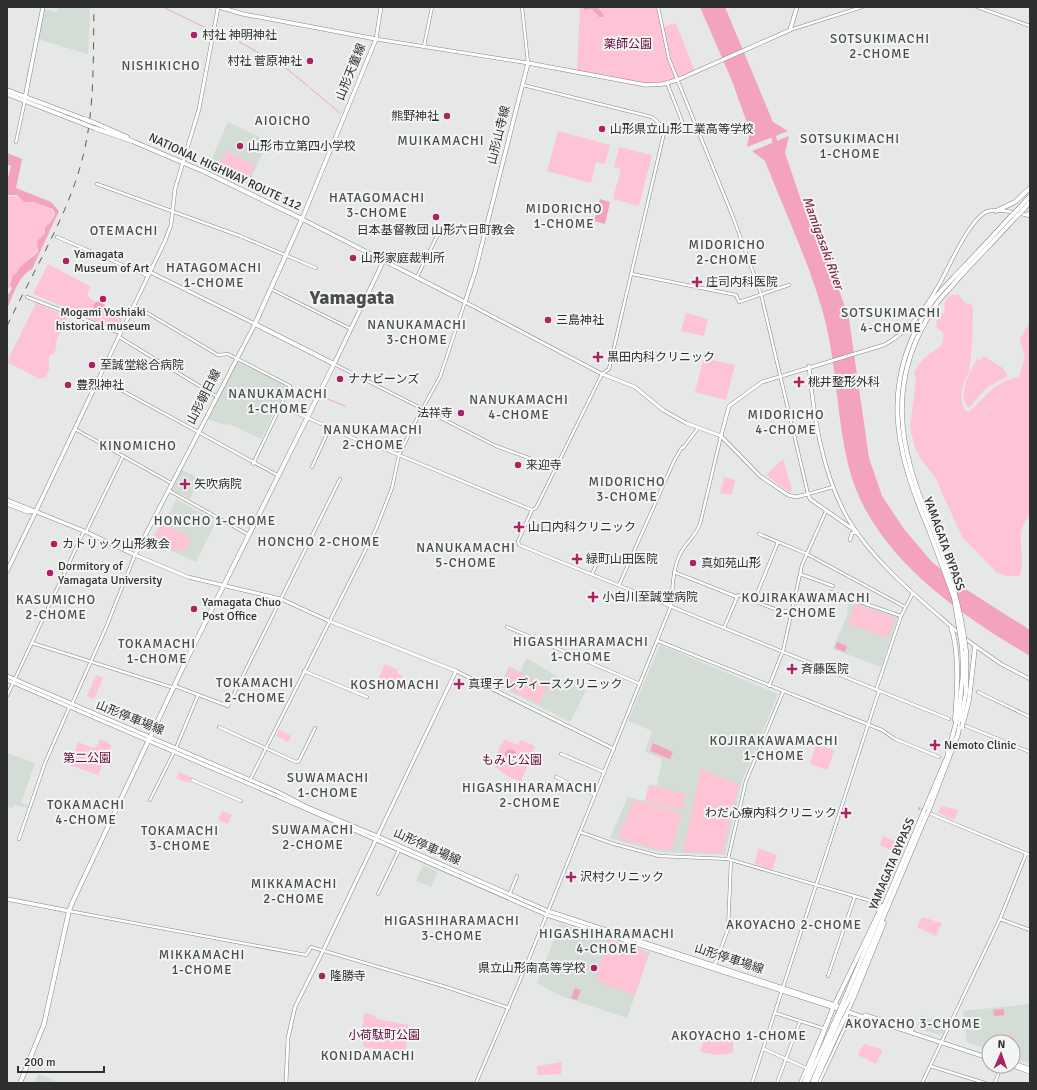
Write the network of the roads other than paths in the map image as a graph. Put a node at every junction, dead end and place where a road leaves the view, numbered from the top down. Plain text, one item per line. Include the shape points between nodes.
1 (43, 7) edge
2 (381, 7) edge
3 (432, 7) edge
4 (522, 7) edge
5 (658, 7) edge
6 (797, 7) edge
7 (862, 7) edge
8 (976, 7) edge
9 (218, 8) edge
10 (1030, 26) edge
11 (790, 30) junction
12 (376, 39) junction
13 (424, 46) junction
14 (528, 63) junction
15 (677, 80) junction
16 (667, 83) junction
17 (522, 84) junction
18 (7, 90) edge
19 (7, 94) edge
20 (25, 98) junction
21 (84, 121) junction
22 (682, 121) dead end
23 (132, 141) junction
24 (16, 142) dead end
25 (184, 162) junction
26 (97, 184) dead end
27 (1030, 188) edge
28 (1030, 196) edge
29 (1030, 202) edge
30 (1022, 208) junction
31 (996, 210) junction
32 (172, 211) junction
33 (1029, 215) edge
34 (302, 218) junction
35 (440, 230) dead end
36 (57, 236) dead end
37 (286, 256) junction
38 (384, 260) junction
39 (316, 268) dead end
40 (149, 274) junction
41 (632, 274) junction
42 (417, 277) junction
43 (789, 285) dead end
44 (272, 289) junction
45 (761, 294) junction
46 (27, 297) dead end
47 (466, 302) junction
48 (134, 305) junction
49 (254, 324) junction
50 (351, 329) junction
51 (119, 335) junction
52 (235, 358) junction
53 (334, 364) junction
54 (809, 366) junction
55 (602, 374) junction
56 (781, 375) junction
57 (99, 378) junction
58 (216, 396) junction
59 (281, 406) junction
60 (422, 409) junction
61 (307, 417) junction
62 (330, 428) junction
63 (698, 428) junction
64 (74, 429) junction
65 (197, 432) junction
66 (721, 436) junction
67 (399, 455) junction
68 (123, 456) junction
69 (253, 464) junction
70 (312, 467) dead end
71 (556, 468) junction
72 (279, 476) junction
73 (340, 479) dead end
74 (171, 483) junction
75 (834, 487) junction
76 (168, 490) junction
77 (808, 494) junction
78 (7, 500) edge
79 (7, 504) edge
80 (532, 510) junction
81 (36, 511) junction
82 (826, 511) junction
83 (848, 517) junction
84 (840, 520) junction
85 (931, 529) junction
86 (85, 532) junction
87 (857, 532) junction
88 (758, 534) dead end
89 (250, 535) junction
90 (850, 540) dead end
91 (778, 542) junction
92 (807, 554) junction
93 (135, 555) junction
94 (599, 559) dead end
95 (7, 571) edge
96 (674, 572) junction
97 (592, 574) junction
98 (800, 574) junction
99 (225, 585) junction
100 (619, 585) junction
101 (833, 586) dead end
102 (831, 592) dead end
103 (914, 593) junction
104 (737, 597) junction
105 (281, 599) junction
106 (754, 601) junction
107 (672, 606) junction
108 (905, 607) junction
109 (793, 612) junction
110 (901, 616) junction
111 (329, 621) junction
112 (507, 627) dead end
113 (951, 627) junction
114 (724, 628) junction
115 (658, 641) junction
116 (32, 643) junction
117 (975, 648) junction
118 (783, 652) junction
119 (92, 660) junction
120 (304, 671) junction
121 (456, 671) junction
122 (7, 676) edge
123 (1030, 679) edge
124 (7, 680) edge
125 (14, 681) junction
126 (640, 684) junction
127 (770, 686) junction
128 (174, 687) junction
129 (878, 690) junction
130 (783, 692) junction
131 (978, 692) dead end
132 (198, 695) junction
133 (7, 696) edge
134 (366, 697) dead end
135 (70, 706) junction
136 (1030, 717) edge
137 (949, 719) dead end
138 (869, 725) junction
139 (963, 725) junction
140 (219, 727) dead end
141 (315, 728) dead end
142 (954, 733) junction
143 (151, 737) junction
144 (148, 742) junction
145 (266, 748) junction
146 (1030, 748) edge
147 (614, 749) junction
148 (175, 750) junction
149 (953, 751) junction
150 (1029, 752) edge
151 (561, 754) dead end
152 (939, 757) dead end
153 (604, 772) junction
154 (556, 777) dead end
155 (192, 780) dead end
156 (250, 780) junction
157 (595, 795) junction
158 (150, 800) dead end
159 (241, 801) dead end
160 (929, 813) junction
161 (580, 832) junction
162 (19, 838) dead end
163 (376, 838) junction
164 (399, 850) junction
165 (1026, 854) junction
166 (1030, 855) edge
167 (729, 860) junction
168 (900, 870) junction
169 (517, 876) dead end
170 (817, 884) junction
171 (510, 893) junction
172 (378, 894) dead end
173 (855, 896) junction
174 (892, 898) junction
175 (7, 900) edge
176 (878, 903) dead end
177 (69, 911) junction
178 (548, 913) junction
179 (1000, 919) junction
180 (1030, 930) edge
181 (323, 950) junction
182 (714, 966) junction
183 (828, 976) dead end
184 (782, 989) junction
185 (846, 1000) junction
186 (834, 1006) junction
187 (509, 1008) junction
188 (848, 1011) junction
189 (775, 1013) junction
190 (838, 1017) junction
191 (800, 1021) junction
192 (822, 1028) junction
193 (942, 1041) junction
194 (764, 1049) junction
195 (981, 1053) edge
196 (786, 1059) junction
197 (930, 1066) junction
198 (806, 1068) junction
199 (20, 1083) edge
200 (286, 1083) edge
201 (476, 1083) edge
202 (752, 1083) edge
203 (777, 1083) edge
204 (800, 1083) edge
205 (804, 1083) edge
206 (807, 1083) edge
207 (812, 1083) edge
208 (816, 1083) edge
209 (819, 1083) edge
210 (922, 1083) edge
211 (985, 1083) edge

1 - 20 main road
2 - 12 street
3 - 13 street
4 - 14 street
5 - 15 street via 669,59
6 - 11 main road
7 - 11 street
8 - 10 street
9 - 12 main road, 山形天童線
9 - 25 street via 199,108
11 - 15 main road
12 - 13 street
12 - 34 main road, 山形天童線
13 - 14 street
14 - 16 main road via 646,85
14 - 17 main road, 山形山寺線
15 - 16 main road
15 - 45 street via 733,217
16 - 22 street
17 - 41 street via 652,117 661,125 663,140
17 - 47 main road, 山形山寺線
18 - 20 highway, NATIONAL HIGHWAY ROUTE 112
19 - 20 highway, NATIONAL HIGHWAY ROUTE 112
20 - 21 highway, NATIONAL HIGHWAY ROUTE 112
20 - 24 street
21 - 23 highway, NATIONAL HIGHWAY ROUTE 112, bridge via 94,128
21 - 23 highway, NATIONAL HIGHWAY ROUTE 112, bridge via 117,132
23 - 25 highway, NATIONAL HIGHWAY ROUTE 112
25 - 32 street via 175,188
25 - 34 highway, NATIONAL HIGHWAY ROUTE 112
26 - 32 street
27 - 31 highway via 1015,202
28 - 30 highway, YAMAGATA BYPASS
29 - 30 highway, YAMAGATA BYPASS
30 - 85 highway, YAMAGATA BYPASS, bridge via 932,301 913,337 900,370 896,414 900,442 915,496
31 - 33 street
31 - 54 street via 982,214 977,220 959,246 936,289 906,330 895,339 872,348
32 - 37 street
32 - 40 street via 167,237
34 - 37 highway, NATIONAL HIGHWAY ROUTE 112
34 - 38 main road
35 - 42 street
36 - 40 street
37 - 39 street
37 - 44 highway, NATIONAL HIGHWAY ROUTE 112
38 - 42 main road
38 - 50 main road
40 - 48 street
40 - 49 street
41 - 45 street via 736,295 739,302
41 - 55 street via 609,369
42 - 47 main road
43 - 45 street
44 - 49 highway, NATIONAL HIGHWAY ROUTE 112
44 - 50 street
45 - 56 street
46 - 51 street
47 - 55 street
47 - 60 street via 440,377
48 - 51 street
48 - 52 street via 218,354 224,353
49 - 52 main road, 山形朝日線
49 - 53 highway
50 - 53 main road
51 - 57 street
51 - 58 street
52 - 58 main road, 山形朝日線
52 - 59 street via 290,386
53 - 60 street
53 - 61 highway
54 - 56 street
54 - 75 street via 813,408 822,454
55 - 63 street via 635,387 663,410
55 - 71 street
56 - 66 street via 762,382 729,406
56 - 77 street
57 - 64 main road
57 - 65 street
58 - 65 main road, 山形朝日線
59 - 61 street
59 - 69 street
60 - 67 street
60 - 71 street via 496,446
61 - 62 street
61 - 72 highway
62 - 67 street
62 - 70 street
63 - 66 street
63 - 100 street via 674,461
64 - 68 street
64 - 81 main road
65 - 69 street
65 - 74 main road, 山形朝日線
66 - 77 street via 760,476 788,495 796,497
66 - 96 street via 700,524 696,535 679,557
67 - 80 street
67 - 111 street via 385,508
68 - 74 street
68 - 86 street
69 - 72 street
71 - 80 street via 536,508
72 - 89 highway
73 - 105 street
74 - 76 main road, 山形朝日線
75 - 77 street
75 - 83 street
76 - 89 street
76 - 93 main road, 山形朝日線
77 - 82 street via 810,499
78 - 81 main road
79 - 81 main road via 28,512
80 - 97 street via 518,541 520,545
81 - 86 main road
81 - 95 main road
82 - 84 street
82 - 92 street
83 - 84 street
83 - 87 street
84 - 87 street
85 - 142 highway, YAMAGATA BYPASS, bridge via 954,598 962,647 963,673
85 - 149 highway, YAMAGATA BYPASS, bridge via 961,610 966,651 966,692
86 - 93 main road
86 - 116 street
87 - 90 street via 852,533
87 - 103 street
88 - 91 street
89 - 99 highway
91 - 92 street
91 - 106 street
92 - 98 street
92 - 108 street
93 - 99 street via 188,577
93 - 119 street
94 - 97 street
96 - 104 street
96 - 107 street
97 - 100 street
98 - 101 street
98 - 109 street
99 - 105 street
99 - 128 highway
100 - 107 street
102 - 110 street
103 - 108 street
103 - 113 street
104 - 106 street via 738,594
104 - 114 street
105 - 111 street
105 - 132 street via 228,706
106 - 109 street via 777,610
107 - 114 street
107 - 115 street
108 - 110 street
109 - 118 street
110 - 129 street
111 - 120 street
111 - 121 street
112 - 126 street
113 - 117 street
113 - 142 highway via 956,673
114 - 118 street
115 - 126 street
115 - 127 street
116 - 119 street
116 - 125 street
117 - 123 street
117 - 139 highway via 969,700
118 - 127 street
118 - 129 street
119 - 128 street
119 - 135 street
120 - 134 street
120 - 145 street
121 - 147 street
121 - 163 street
122 - 125 main road, 山形停車場線
124 - 125 main road, 山形停車場線
125 - 133 street
125 - 135 main road, 山形停車場線
126 - 147 street
127 - 130 street
128 - 132 street
128 - 143 highway
129 - 137 street
129 - 138 street
130 - 138 street
130 - 167 street via 746,782
131 - 136 street
132 - 148 street
135 - 143 main road, 山形停車場線
135 - 144 main road, 山形停車場線
135 - 162 street via 45,763
138 - 152 street
138 - 170 street
139 - 149 highway
139 - 150 street
140 - 145 street
141 - 145 street via 300,761 296,762
142 - 168 highway, YAMAGATA BYPASS via 935,788
143 - 144 highway
143 - 148 main road, 山形停車場線
144 - 148 main road, 山形停車場線
144 - 177 highway
145 - 156 street
146 - 150 street
147 - 153 street
148 - 156 main road, 山形停車場線
148 - 158 street
148 - 163 main road, 山形停車場線
149 - 160 highway, YAMAGATA BYPASS
151 - 153 street
153 - 157 street
154 - 157 street
155 - 159 street
156 - 163 main road, 山形停車場線
157 - 161 street
160 - 165 street
160 - 174 highway, YAMAGATA BYPASS
161 - 167 street via 659,856
161 - 178 street
163 - 164 main road, 山形停車場線
163 - 171 main road, 山形停車場線
163 - 181 street
164 - 172 street
164 - 178 main road, 山形停車場線
165 - 166 street
165 - 179 street
167 - 170 street
167 - 182 street via 728,929
168 - 185 highway, YAMAGATA BYPASS
168 - 186 highway
169 - 171 street
170 - 173 street
170 - 184 street
171 - 178 main road, 山形停車場線
173 - 176 street
173 - 183 street
174 - 185 highway, YAMAGATA BYPASS
174 - 188 highway via 881,933
175 - 177 main road
177 - 181 street via 306,955 311,948
177 - 199 highway via 44,1024
178 - 182 main road, 山形停車場線
178 - 187 street
179 - 180 street
179 - 193 street
181 - 187 street
181 - 200 street via 292,1015
182 - 184 main road, 山形停車場線
184 - 186 main road, 山形停車場線
184 - 189 street
185 - 190 highway, YAMAGATA BYPASS, bridge
186 - 188 main road, 山形停車場線
186 - 192 street
186 - 205 highway
187 - 201 street
188 - 193 main road, 山形停車場線
188 - 208 highway
188 - 209 street via 846,1025
189 - 191 street
189 - 194 street
190 - 206 highway, YAMAGATA BYPASS
190 - 207 highway, YAMAGATA BYPASS
191 - 192 street
191 - 196 street
192 - 198 street
193 - 195 main road, 山形停車場線
193 - 197 street
194 - 196 street
194 - 202 street
196 - 198 street
196 - 203 street
197 - 210 street
197 - 211 street
198 - 204 street

